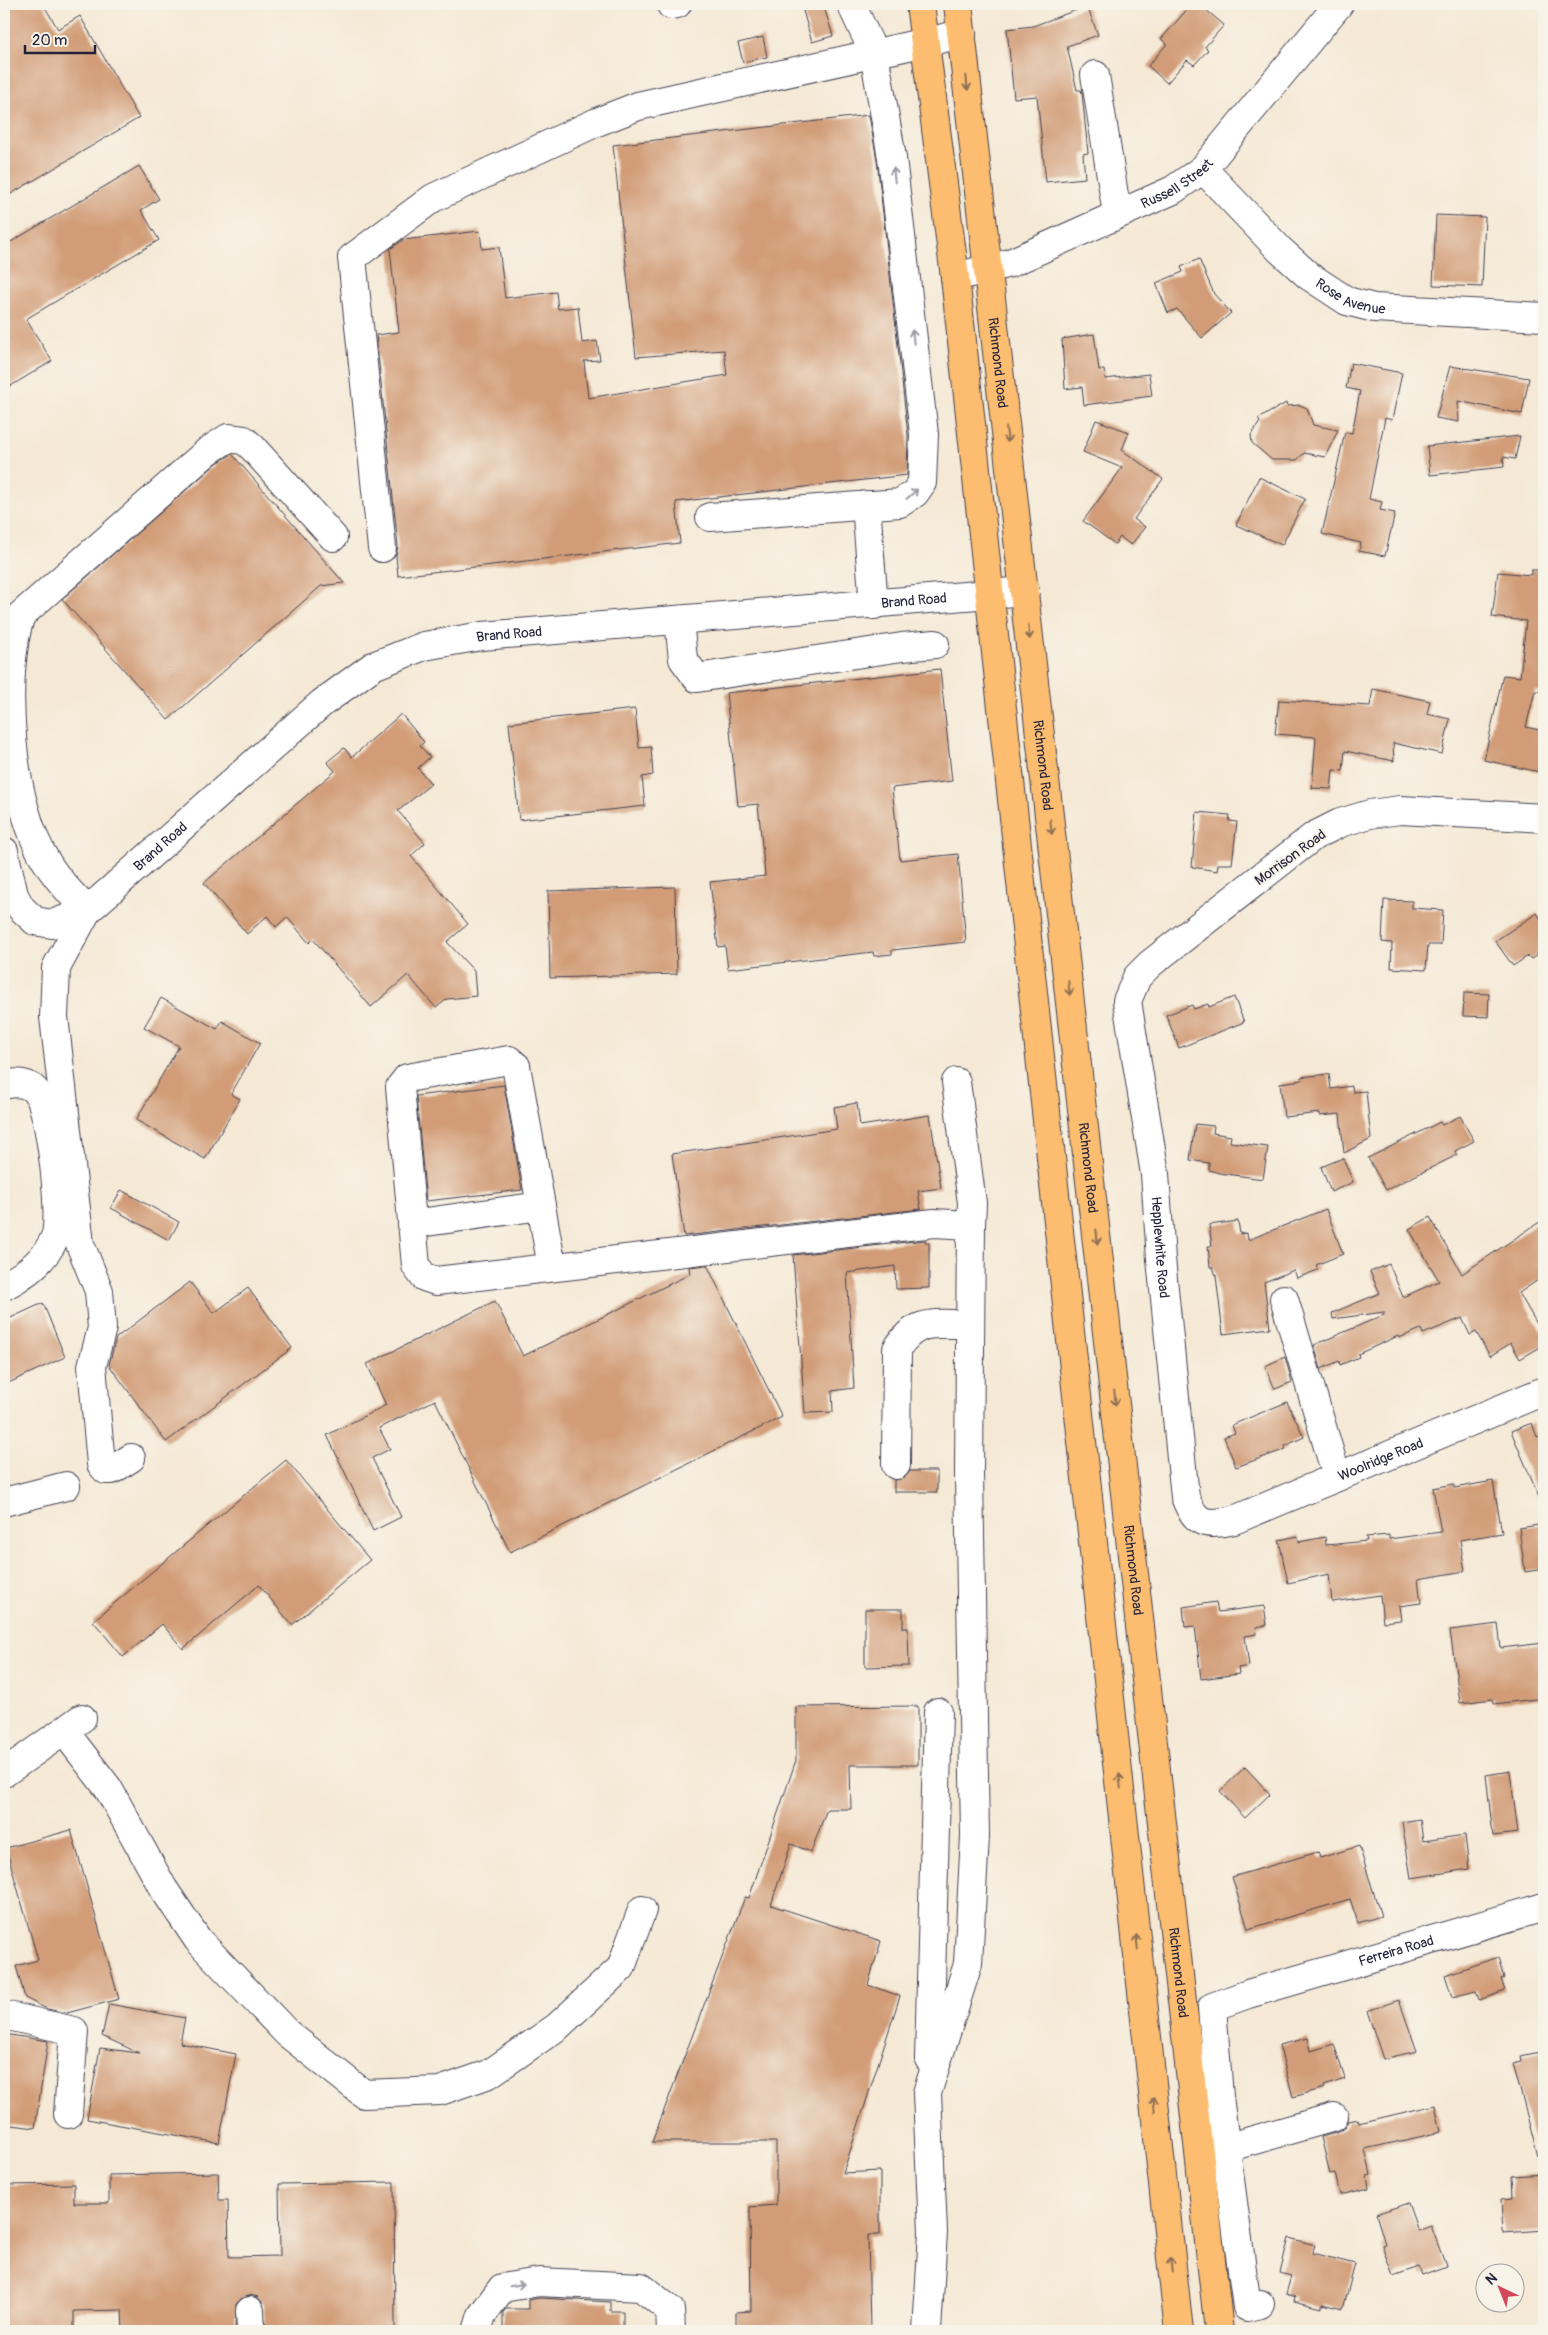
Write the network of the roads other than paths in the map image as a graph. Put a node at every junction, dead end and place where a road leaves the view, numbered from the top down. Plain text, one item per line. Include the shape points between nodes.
1 (851, 4) edge
2 (920, 4) edge
3 (958, 4) edge
4 (1339, 4) edge
5 (962, 34) junction
6 (924, 42) junction
7 (874, 53) junction
8 (1095, 75) dead end
9 (1203, 169) junction
10 (1117, 214) junction
11 (988, 270) junction
12 (955, 277) junction
13 (1544, 317) edge
14 (866, 505) junction
15 (710, 518) dead end
16 (333, 537) dead end
17 (382, 548) dead end
18 (1025, 591) junction
19 (988, 593) junction
20 (874, 605) junction
21 (680, 620) junction
22 (935, 644) dead end
23 (1544, 818) edge
24 (4, 850) edge
25 (87, 911) junction
26 (1150, 964) joint
27 (956, 1082) dead end
28 (4, 1085) edge
29 (541, 1206) junction
30 (412, 1224) junction
31 (971, 1225) junction
32 (552, 1267) junction
33 (4, 1286) edge
34 (1284, 1299) dead end
35 (970, 1324) junction
36 (1544, 1391) edge
37 (131, 1458) dead end
38 (896, 1465) dead end
39 (1337, 1478) junction
40 (66, 1486) dead end
41 (4, 1502) edge
42 (1214, 1524) joint
43 (938, 1712) dead end
44 (4, 1772) edge
45 (1544, 1907) edge
46 (642, 1910) dead end
47 (4, 2015) edge
48 (927, 2094) junction
49 (68, 2114) dead end
50 (1334, 2117) dead end
51 (1226, 2148) junction
52 (1175, 2299) junction
53 (1260, 2304) dead end
54 (476, 2331) edge
55 (671, 2331) edge
56 (927, 2331) edge
57 (1166, 2331) edge
58 (1178, 2331) edge
59 (1219, 2331) edge

1 - 7 street
2 - 6 highway
3 - 5 highway, Richmond Road
4 - 9 street, Russell Street
5 - 6 street
5 -> 11 highway, Richmond Road
6 - 7 street
6 - 12 highway
14 -> 7 street via 900,503 915,493 922,482 924,443 892,158
7 - 17 street via 638,106 597,122 433,198 352,258
8 - 10 street
9 - 10 street, Russell Street via 1172,190
9 - 13 street, Rose Avenue via 1280,250 1309,276 1347,301 1374,308
10 - 11 street, Russell Street
11 - 12 street, Russell Street
11 -> 18 highway, Richmond Road
12 - 19 highway
14 - 15 street
14 - 20 street
16 - 25 street via 252,447 244,440 228,438 193,463 21,615 14,628 7,664 5,706 12,769 22,808 48,864
18 - 19 street, Brand Road
18 -> 59 highway, Richmond Road
19 - 20 street, Brand Road
52 -> 19 highway
20 - 21 street, Brand Road
21 - 22 street via 683,658 697,678
21 - 25 street, Brand Road via 482,636 424,646 373,666 322,703
23 - 26 street, Morrison Road via 1400,810 1340,823 1314,836
24 - 25 street via 14,895 21,908 35,921 52,924
25 - 37 street via 56,968 54,1017 80,1244 99,1291 102,1328 92,1366 101,1464 106,1470 112,1470
26 - 42 street, Hepplewhite Road via 1131,987 1127,1001 1128,1017 1155,1174 1185,1496 1192,1512 1202,1522
27 - 31 street via 972,1203
28 - 33 street via 16,1082 38,1092 47,1117 58,1210 56,1236 46,1252 25,1275
29 - 30 street
29 - 30 street via 516,1066 509,1060 407,1078 403,1082 400,1088
29 - 32 street
30 - 32 street via 416,1266 424,1277 436,1281
31 - 32 street via 934,1223
31 - 35 street
34 - 39 street
35 - 38 street via 928,1325 913,1329 897,1349
35 - 48 street via 975,1836 968,1964
36 - 39 street, Woolridge Road
39 - 42 street, Woolridge Road via 1234,1520
40 - 41 street
43 - 48 street
44 - 46 street via 73,1724 163,1888 198,1940 287,2033 364,2094 440,2091 489,2074 557,2027 621,1968
45 - 51 street, Ferreira Road via 1212,2007
47 - 49 street via 74,2031
48 - 56 street via 932,2232
50 - 51 street
51 - 53 street via 1246,2306
52 - 57 highway
52 - 58 highway
54 -> 55 street via 482,2315 502,2288 539,2282 641,2287 670,2310

